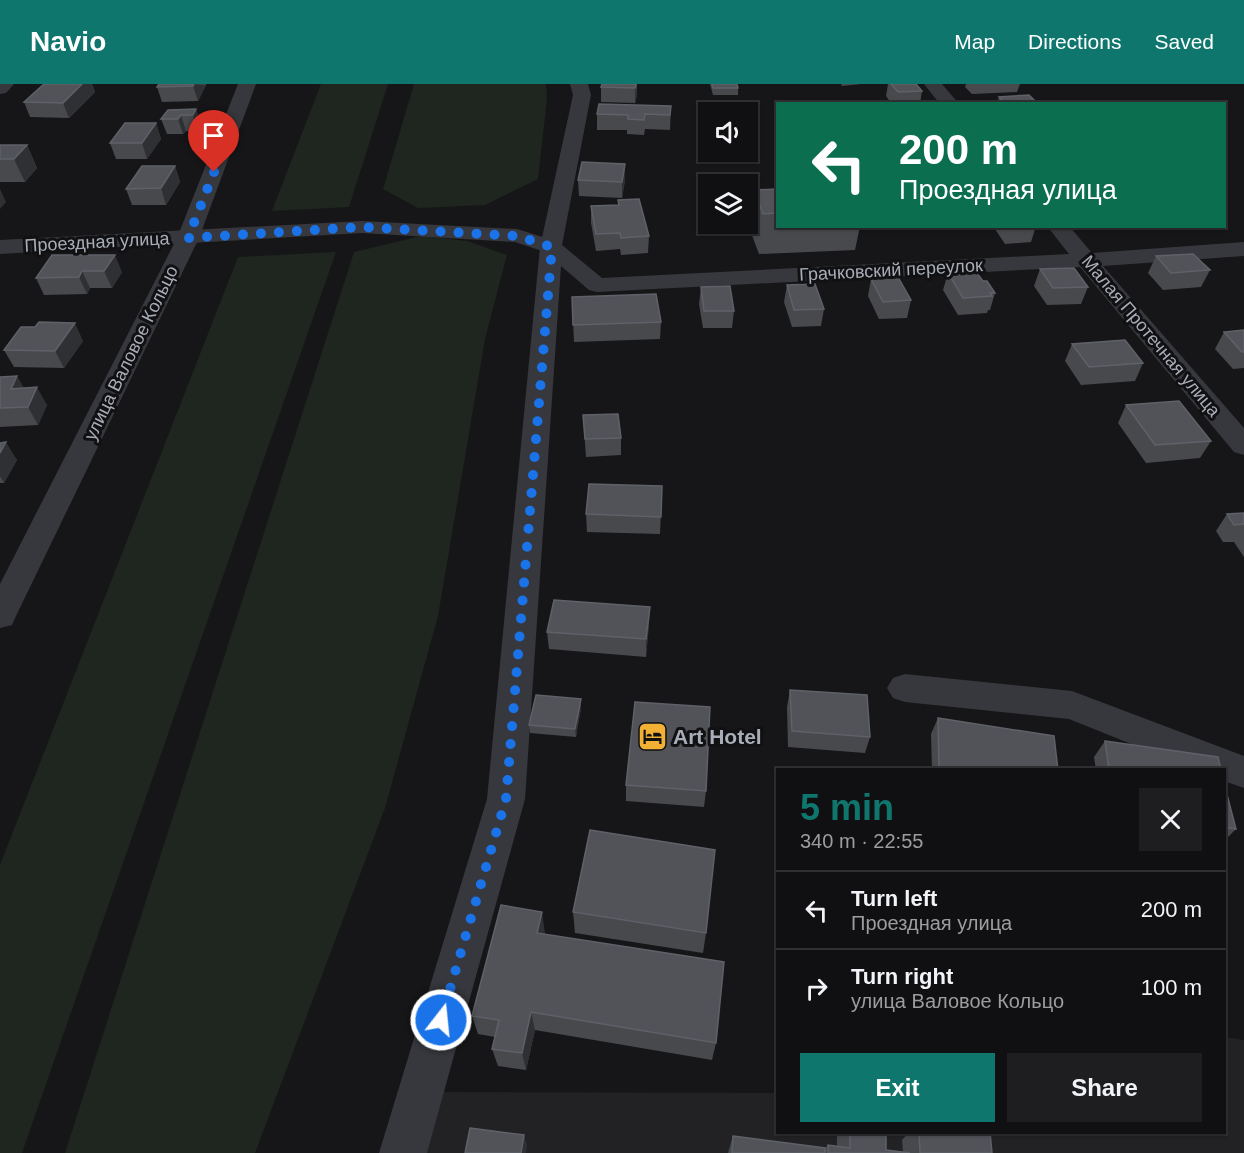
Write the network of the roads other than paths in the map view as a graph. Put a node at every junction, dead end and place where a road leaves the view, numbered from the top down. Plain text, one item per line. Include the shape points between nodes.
1 (5, 84) edge
2 (248, 84) edge
3 (579, 84) edge
4 (933, 84) edge
5 (0, 89) edge
6 (948, 102) edge
7 (1059, 228) edge
8 (188, 238) junction
9 (0, 247) edge
10 (552, 247) junction
11 (1244, 249) edge
12 (1087, 260) junction
13 (1244, 446) edge
14 (0, 615) edge
15 (905, 688) dead end
16 (1244, 772) edge
17 (403, 1153) edge

1 - 5 street
2 - 8 street, улица Валовое Кольцо
3 - 10 street via 582,95
4 - 6 street
7 - 12 street, Малая Протечная улица
8 - 9 street, Проездная улица
8 - 10 street, Проездная улица via 362,227 517,236
8 - 14 street, улица Валовое Кольцо
10 - 12 street, Грачковский переулок via 597,285
10 - 17 street via 506,799
11 - 12 street, Грачковский переулок
12 - 13 street, Малая Протечная улица
15 - 16 street via 1072,705

